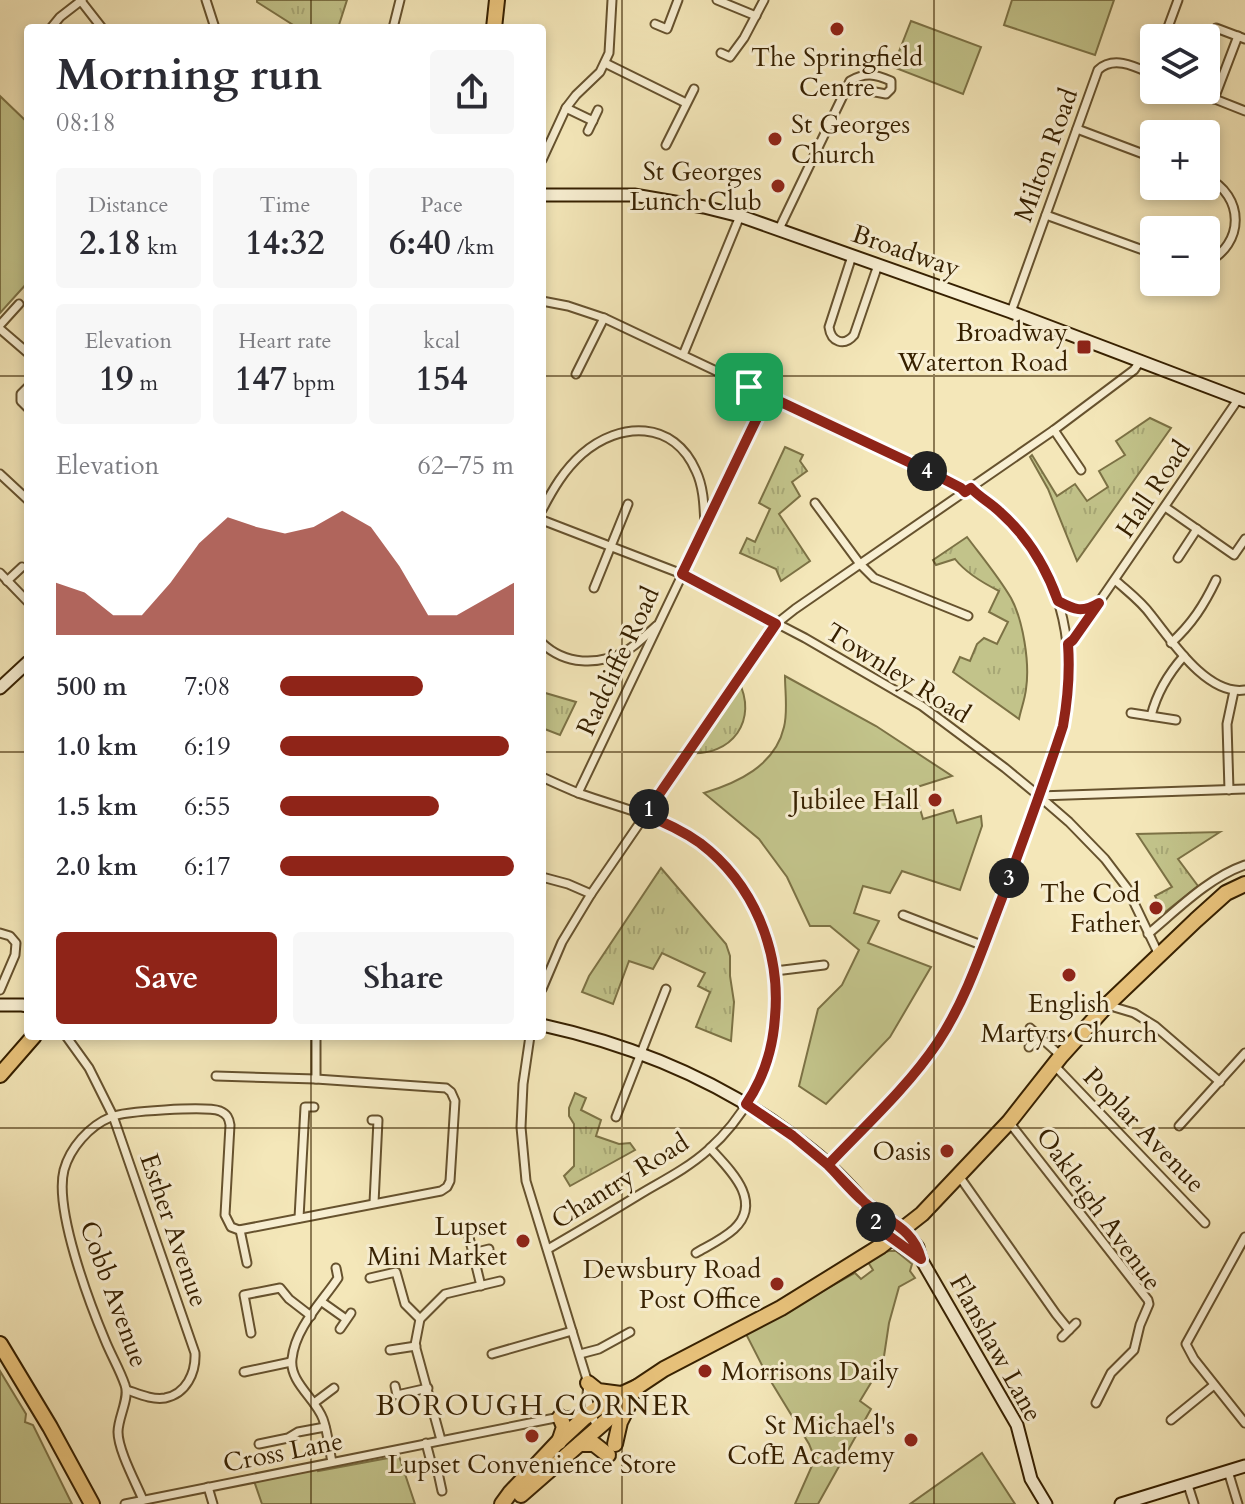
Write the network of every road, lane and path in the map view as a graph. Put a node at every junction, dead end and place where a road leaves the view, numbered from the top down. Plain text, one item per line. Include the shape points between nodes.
1 (206, 0) edge
2 (400, 0) edge
3 (497, 0) edge
4 (612, 0) edge
5 (678, 0) edge
6 (717, 0) edge
7 (764, 0) edge
8 (1178, 0) edge
9 (82, 1) edge
10 (756, 16) junction
11 (54, 24) edge
12 (99, 24) edge
13 (214, 24) edge
14 (394, 24) edge
15 (494, 24) edge
16 (655, 24) dead end
17 (1169, 24) edge
18 (1220, 29) edge
19 (1241, 37) edge
20 (721, 53) dead end
21 (605, 63) junction
22 (1140, 68) edge
23 (1220, 85) edge
24 (694, 89) dead end
25 (846, 89) junction
26 (1220, 101) edge
27 (686, 103) junction
28 (566, 108) junction
29 (598, 110) dead end
30 (1245, 111) edge
31 (678, 120) junction
32 (593, 121) junction
33 (687, 125) dead end
34 (1077, 129) junction
35 (588, 131) dead end
36 (666, 145) dead end
37 (546, 151) edge
38 (1140, 153) edge
39 (1220, 185) edge
40 (546, 195) edge
41 (1046, 215) junction
42 (740, 216) junction
43 (779, 229) junction
44 (1140, 249) edge
45 (1220, 255) edge
46 (852, 256) junction
47 (878, 265) junction
48 (546, 302) edge
49 (19, 304) dead end
50 (1011, 312) junction
51 (604, 318) junction
52 (0, 327) edge
53 (24, 349) edge
54 (683, 355) junction
55 (1141, 360) junction
56 (576, 374) dead end
57 (749, 387) junction
58 (1242, 400) edge
59 (787, 404) junction
60 (758, 416) junction
61 (1054, 430) junction
62 (1081, 470) dead end
63 (0, 474) edge
64 (968, 490) junction
65 (703, 493) junction
66 (722, 494) junction
67 (24, 496) edge
68 (546, 502) edge
69 (815, 503) dead end
70 (628, 504) dead end
71 (1165, 507) junction
72 (546, 522) edge
73 (705, 528) junction
74 (1197, 529) junction
75 (1245, 539) edge
76 (611, 546) junction
77 (1179, 552) dead end
78 (860, 564) junction
79 (22, 567) dead end
80 (0, 573) edge
81 (682, 574) junction
82 (1115, 580) junction
83 (1216, 580) dead end
84 (7, 581) junction
85 (594, 588) dead end
86 (24, 598) edge
87 (1058, 601) junction
88 (1099, 603) junction
89 (968, 616) dead end
90 (776, 624) junction
91 (658, 625) junction
92 (1171, 643) junction
93 (1068, 644) junction
94 (546, 646) edge
95 (627, 650) junction
96 (1184, 656) junction
97 (639, 665) junction
98 (24, 666) edge
99 (0, 688) edge
100 (1245, 690) edge
101 (1234, 691) junction
102 (1131, 713) dead end
103 (1151, 716) junction
104 (1176, 720) dead end
105 (546, 779) edge
106 (1245, 789) edge
107 (1229, 790) junction
108 (578, 793) junction
109 (1039, 796) junction
110 (645, 815) junction
111 (1245, 865) edge
112 (546, 878) edge
113 (1245, 884) edge
114 (591, 894) junction
115 (903, 915) dead end
116 (0, 933) edge
117 (1148, 934) junction
118 (984, 946) junction
119 (1159, 955) junction
120 (824, 965) dead end
121 (775, 971) junction
122 (546, 980) edge
123 (666, 989) dead end
124 (0, 990) edge
125 (0, 1005) edge
126 (24, 1005) edge
127 (1107, 1005) junction
128 (546, 1026) edge
129 (1030, 1028) dead end
130 (1039, 1037) junction
131 (31, 1040) edge
132 (69, 1040) edge
133 (316, 1040) edge
134 (529, 1040) edge
135 (1029, 1047) dead end
136 (641, 1053) junction
137 (1245, 1053) edge
138 (1058, 1061) junction
139 (0, 1075) edge
140 (216, 1076) dead end
141 (316, 1079) junction
142 (1220, 1082) junction
143 (746, 1104) junction
144 (314, 1107) dead end
145 (113, 1116) junction
146 (616, 1117) dead end
147 (372, 1120) dead end
148 (1009, 1122) junction
149 (1179, 1126) dead end
150 (710, 1148) junction
151 (828, 1165) junction
152 (959, 1176) junction
153 (374, 1203) junction
154 (299, 1218) junction
155 (1205, 1223) dead end
156 (240, 1230) junction
157 (894, 1231) junction
158 (469, 1237) dead end
159 (1245, 1237) edge
160 (489, 1249) dead end
161 (548, 1249) junction
162 (473, 1253) junction
163 (696, 1253) dead end
164 (247, 1263) dead end
165 (336, 1268) dead end
166 (278, 1278) dead end
167 (370, 1278) dead end
168 (500, 1281) dead end
169 (481, 1286) junction
170 (280, 1288) junction
171 (322, 1302) junction
172 (311, 1316) junction
173 (420, 1319) junction
174 (1076, 1323) dead end
175 (340, 1329) dead end
176 (1069, 1330) junction
177 (572, 1331) junction
178 (630, 1332) dead end
179 (251, 1333) dead end
180 (1062, 1337) dead end
181 (0, 1344) edge
182 (416, 1346) junction
183 (390, 1350) dead end
184 (492, 1354) dead end
185 (580, 1354) junction
186 (262, 1358) dead end
187 (291, 1362) junction
188 (264, 1368) junction
189 (244, 1372) dead end
190 (1214, 1385) junction
191 (395, 1386) dead end
192 (589, 1386) junction
193 (334, 1388) dead end
194 (428, 1388) junction
195 (127, 1390) junction
196 (630, 1392) junction
197 (314, 1403) junction
198 (1096, 1403) dead end
199 (560, 1417) junction
200 (1243, 1417) edge
201 (598, 1418) junction
202 (1171, 1420) dead end
203 (325, 1427) junction
204 (441, 1440) junction
205 (558, 1442) junction
206 (426, 1443) junction
207 (259, 1444) dead end
208 (580, 1444) junction
209 (332, 1462) junction
210 (1245, 1466) edge
211 (1228, 1471) junction
212 (1187, 1482) junction
213 (208, 1487) junction
214 (439, 1487) dead end
215 (143, 1500) junction
216 (1044, 1503) edge
217 (92, 1504) edge
218 (125, 1504) edge
219 (213, 1504) edge
220 (502, 1504) edge
221 (511, 1504) edge
222 (1121, 1504) edge
223 (1194, 1504) edge
224 (1238, 1504) edge

1 - 13 street
2 - 14 street
3 - 15 highway
4 - 21 street
5 - 16 street via 667,29
6 - 10 street
7 - 10 street
8 - 17 street
9 - 11 street
9 - 12 street
10 - 20 street via 730,57
18 - 19 street
19 - 23 street
21 - 27 street
21 - 28 street
22 - 34 street, Milton Road via 1112,61 1098,70
24 - 27 street
25 - 25 street via 859,75 891,81 886,94
25 - 43 street
26 - 30 street
27 - 31 street
28 - 32 street
28 - 37 street
29 - 32 street
31 - 33 street
31 - 36 street
32 - 35 street
34 - 38 street
34 - 41 street, Milton Road
39 - 45 street via 1237,218 1236,232
40 - 42 street, Broadway via 634,195
41 - 44 street
41 - 50 street, Milton Road
42 - 43 street, Broadway
42 - 54 street
43 - 46 street, Broadway
46 - 47 street, Broadway
46 - 47 street via 830,322 829,332 838,342 854,335
47 - 50 street, Broadway
48 - 51 street
49 - 52 street
50 - 55 street, Broadway
51 - 54 street
51 - 56 street
52 - 53 street
54 - 57 street
55 - 58 street, Broadway
55 - 61 street
57 - 59 street
57 - 60 street
58 - 71 street, Hall Road
59 - 60 street
59 - 64 street
60 - 66 street, Radcliffe Road
61 - 62 street
61 - 64 street
63 - 67 street
64 - 78 street
64 - 87 street via 1001,512 1026,540
65 - 66 street
65 - 68 street via 688,455 677,443 632,430 599,441 583,453
65 - 73 street
66 - 73 street, Radcliffe Road
69 - 78 street
70 - 76 street
71 - 74 street
71 - 82 street, Hall Road
72 - 76 street, Townley Road
73 - 81 street, Radcliffe Road
74 - 75 street via 1234,555
74 - 77 street
76 - 81 street, Townley Road
76 - 85 street
78 - 89 street via 874,578
78 - 90 street
79 - 84 street
80 - 84 street
81 - 90 street, Townley Road
81 - 91 street, Radcliffe Road
82 - 88 street, Hall Road
82 - 92 street
83 - 92 street via 1200,611
84 - 86 street
87 - 88 street via 1088,610
87 - 93 street
88 - 93 street, Hall Road
90 - 109 street, Townley Road via 922,706
90 - 110 street
91 - 95 street
91 - 97 street, Radcliffe Road
92 - 96 street
93 - 109 street via 1066,713
94 - 95 street via 560,657 580,661 604,660
95 - 97 street
96 - 101 street
96 - 103 street via 1162,686
97 - 108 street, Radcliffe Road
98 - 99 street
100 - 101 street
101 - 107 street via 1227,724
102 - 103 street
103 - 104 street
105 - 108 street, Chantry Road
106 - 107 street
107 - 109 street
108 - 110 street, Chantry Road
109 - 117 street, Townley Road via 1115,870
109 - 118 street
110 - 114 street
110 - 121 street, Chantry Road via 700,843 734,877 760,918
111 - 117 street via 1221,875
112 - 114 street
113 - 119 highway via 1226,893
114 - 122 street
115 - 118 street
116 - 124 street via 16,943
117 - 119 street, Townley Road
118 - 151 street via 950,1022 926,1059
119 - 127 highway
120 - 121 street
121 - 143 street, Chantry Road via 774,1032
123 - 136 street
125 - 126 street
127 - 138 highway
127 - 142 street via 1155,1026
128 - 136 street, Flanshaw Lane
129 - 130 street, Poplar Avenue
130 - 135 street
130 - 138 street, Poplar Avenue
131 - 139 highway
132 - 145 street, Esther Avenue
133 - 141 street
134 - 161 street via 521,1127 526,1181
136 - 143 street, Flanshaw Lane
136 - 146 street
137 - 142 street
138 - 148 highway
138 - 155 street, Poplar Avenue
140 - 141 street
141 - 153 street via 440,1087 454,1097 447,1187
142 - 149 street
143 - 150 street, Chantry Road
143 - 151 street, Flanshaw Lane
144 - 154 street via 305,1107
145 - 156 street via 187,1108 223,1112 230,1125 225,1215 231,1227
145 - 195 street, Cobb Avenue via 75,1146 61,1187 87,1294
145 - 195 street, Esther Avenue via 195,1353 190,1378 176,1394 156,1398
147 - 153 street via 378,1120
148 - 152 highway
148 - 198 street, Oakleigh Avenue via 1148,1300 1134,1350 1111,1373
150 - 161 street, Chantry Road
150 - 163 street via 743,1189 744,1210 733,1230
151 - 157 street, Flanshaw Lane via 873,1218
152 - 157 highway via 922,1214
152 - 176 street
153 - 154 street
154 - 156 street
156 - 164 street
157 - 196 highway via 781,1308
157 - 216 street, Flanshaw Lane via 918,1247 1017,1425 1031,1479
158 - 162 street
159 - 190 street via 1186,1344
160 - 162 street
161 - 177 street
162 - 169 street
165 - 171 street via 338,1278
166 - 170 street
167 - 173 street via 400,1269 405,1304
168 - 169 street
169 - 173 street via 445,1294
170 - 172 street
170 - 179 street via 244,1295
171 - 172 street
171 - 175 street via 349,1316
172 - 187 street
173 - 182 street
174 - 176 street
176 - 180 street
177 - 184 street
177 - 185 street
178 - 185 street
181 - 217 highway
182 - 183 street
182 - 194 street
185 - 192 street
186 - 188 street
187 - 188 street
187 - 197 street
188 - 189 street
190 - 200 street
190 - 202 street
191 - 194 street via 397,1395
192 - 196 highway
192 - 201 street via 587,1395
193 - 197 street
194 - 204 street
195 - 215 street, Cobb Avenue via 118,1436
196 - 201 highway
196 - 208 highway via 612,1449
197 - 203 street
199 - 201 street, Cross Lane
199 - 204 street, Cross Lane
199 - 205 highway via 564,1427
201 - 205 highway via 577,1436
201 - 208 highway
203 - 207 street via 288,1438 274,1436
203 - 209 street
204 - 206 street, Cross Lane
205 - 220 highway
206 - 209 street, Cross Lane
206 - 214 street
208 - 221 highway
209 - 213 street, Cross Lane
210 - 211 street
211 - 212 street
211 - 224 street
212 - 222 street
212 - 223 street
213 - 215 street, Cross Lane
213 - 219 street
215 - 218 street, Cross Lane

